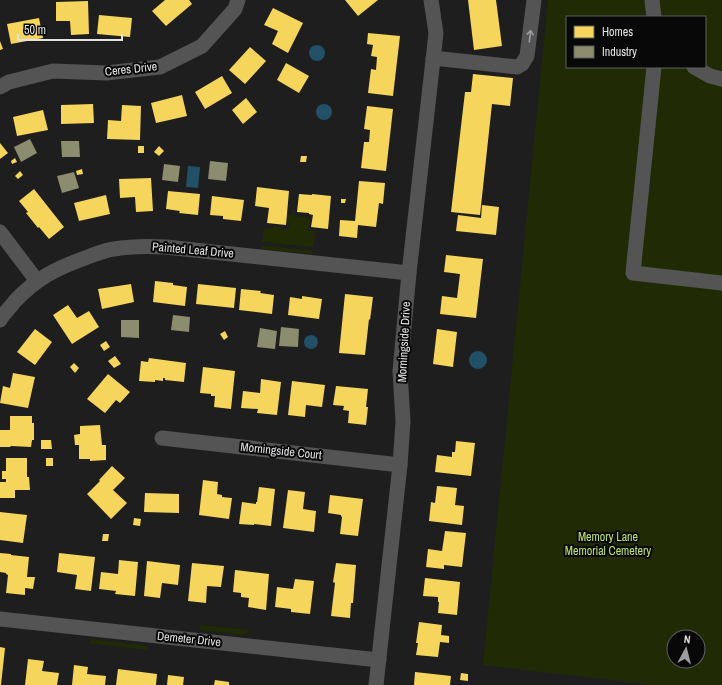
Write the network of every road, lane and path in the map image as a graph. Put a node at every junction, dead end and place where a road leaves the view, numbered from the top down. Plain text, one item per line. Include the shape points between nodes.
1 (238, 0) edge
2 (431, 0) edge
3 (534, 0) edge
4 (652, 0) edge
5 (654, 16) edge
6 (433, 58) junction
7 (654, 68) edge
8 (696, 68) edge
9 (722, 79) edge
10 (0, 87) edge
11 (0, 232) edge
12 (409, 273) junction
13 (37, 281) junction
14 (722, 283) edge
15 (0, 320) edge
16 (162, 438) dead end
17 (400, 465) junction
18 (0, 619) edge
19 (379, 660) junction
20 (376, 685) edge

1 - 10 street, Ceres Drive via 235,9 202,46 160,67 106,73 53,71 9,82
2 - 6 street, Morningside Drive via 436,33
6 -> 3 street via 517,67 527,56
4 - 5 street
6 - 12 street, Morningside Drive
7 - 14 street via 633,273
8 - 9 street
11 - 13 street
12 - 13 street, Painted Leaf Drive via 166,246 141,246 112,249 91,255 49,273
12 - 17 street, Morningside Drive via 400,371 403,422
13 - 15 street, Painted Leaf Drive
16 - 17 street, Morningside Court
17 - 19 street, Morningside Drive
18 - 19 street, Demeter Drive
19 - 20 street, Morningside Drive

